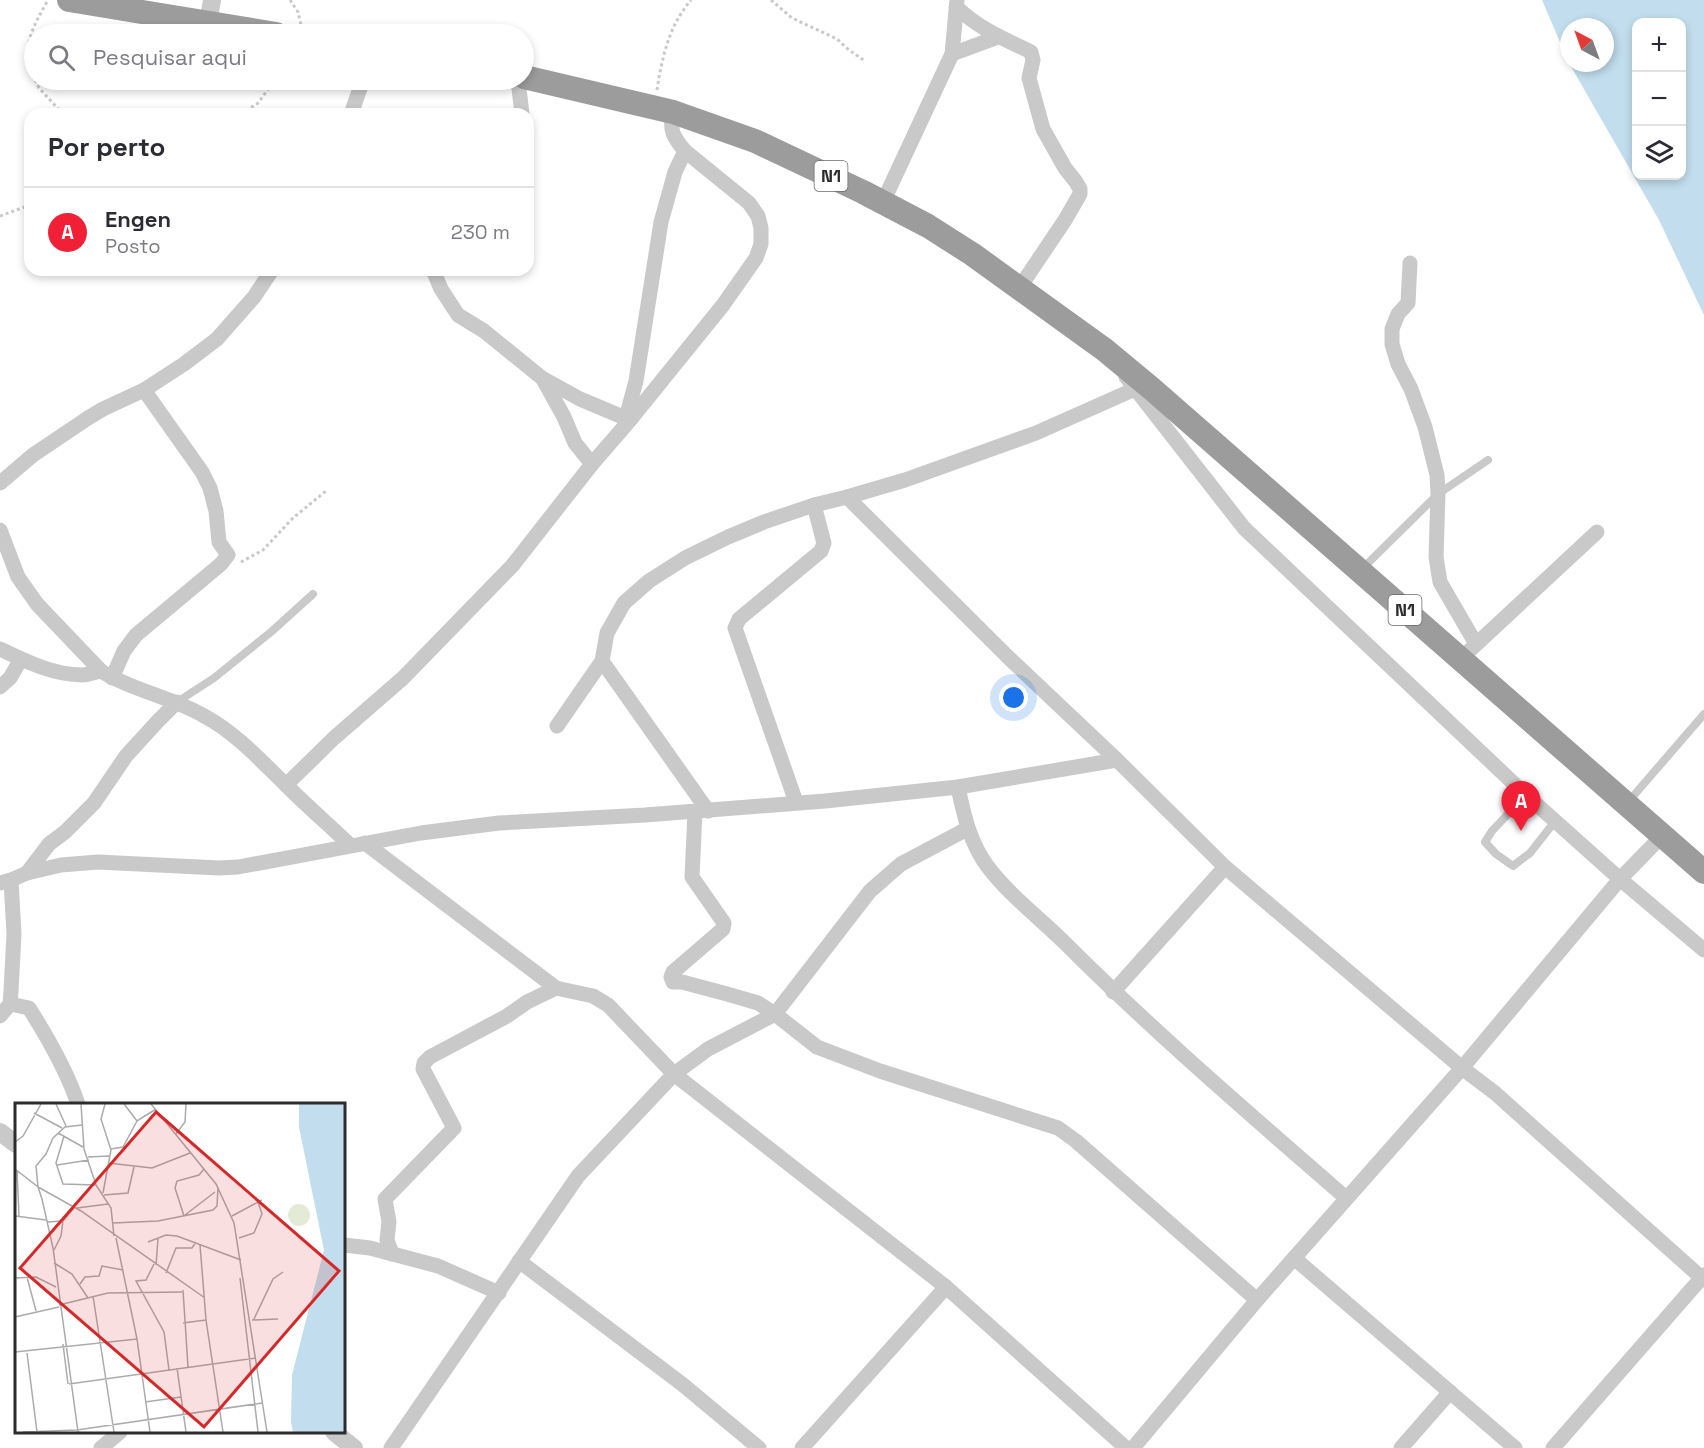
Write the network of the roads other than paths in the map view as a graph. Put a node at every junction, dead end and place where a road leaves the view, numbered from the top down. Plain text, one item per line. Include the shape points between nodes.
1 (69, 0) edge
2 (956, 3) edge
3 (210, 12) edge
4 (246, 24) edge
5 (998, 37) junction
6 (952, 54) junction
7 (534, 79) edge
8 (359, 90) edge
9 (519, 90) edge
10 (353, 108) edge
11 (521, 108) edge
12 (664, 109) junction
13 (685, 151) junction
14 (883, 202) junction
15 (1410, 263) dead end
16 (268, 276) edge
17 (436, 276) edge
18 (1020, 287) junction
19 (1105, 350) junction
20 (542, 378) junction
21 (1135, 389) junction
22 (144, 390) junction
23 (628, 419) junction
24 (1488, 459) dead end
25 (592, 464) junction
26 (0, 483) edge
27 (1438, 494) junction
28 (847, 497) junction
29 (814, 505) junction
30 (0, 530) edge
31 (1597, 532) dead end
32 (1360, 571) junction
33 (314, 594) dead end
34 (0, 649) edge
35 (1468, 652) junction
36 (21, 659) junction
37 (602, 661) junction
38 (106, 674) junction
39 (0, 687) edge
40 (177, 702) junction
41 (1704, 714) edge
42 (557, 726) dead end
43 (1117, 759) junction
44 (286, 785) junction
45 (958, 787) junction
46 (1526, 795) junction
47 (796, 802) junction
48 (1626, 804) junction
49 (702, 811) junction
50 (1556, 820) junction
51 (967, 829) junction
52 (1662, 836) junction
53 (358, 844) junction
54 (1225, 867) junction
55 (1704, 872) edge
56 (27, 873) junction
57 (1620, 879) junction
58 (5, 882) edge
59 (1704, 950) edge
60 (555, 988) junction
61 (1113, 992) junction
62 (5, 1010) edge
63 (775, 1014) junction
64 (1462, 1068) junction
65 (674, 1074) junction
66 (78, 1103) edge
67 (0, 1132) edge
68 (15, 1143) edge
69 (1346, 1198) junction
70 (345, 1245) edge
71 (392, 1254) junction
72 (1294, 1258) junction
73 (519, 1261) junction
74 (1703, 1277) edge
75 (946, 1287) junction
76 (499, 1293) junction
77 (1257, 1300) junction
78 (1450, 1392) junction
79 (118, 1433) edge
80 (336, 1433) edge
81 (101, 1448) edge
82 (354, 1448) edge
83 (391, 1448) edge
84 (759, 1448) edge
85 (802, 1448) edge
86 (1126, 1448) edge
87 (1133, 1448) edge
88 (1401, 1448) edge
89 (1515, 1448) edge
90 (1553, 1448) edge

1 - 3 highway
2 - 5 street via 970,21
2 - 6 street
3 - 4 highway
5 - 6 street
5 - 18 street via 1031,52 1029,78 1043,129 1080,189 1069,215
6 - 14 street
7 - 12 highway, N1
8 - 10 street
9 - 11 street
12 - 13 street via 676,141
12 - 14 highway, N1 via 754,141
13 - 23 street via 661,222
13 - 23 street via 749,203 758,216 761,244 741,280
14 - 18 highway, N1 via 928,226
15 - 27 street via 1408,303 1392,329 1392,345 1425,427
16 - 22 street via 218,339
17 - 20 street via 458,315
18 - 19 highway, N1
19 - 21 street
19 - 32 highway, N1
20 - 23 street
20 - 25 street via 575,443
21 - 28 street via 1036,433
21 - 46 street via 1244,528
22 - 26 street via 87,418
22 - 38 street via 202,472 216,511 219,542 228,555 136,635
23 - 25 street
24 - 27 lane
25 - 44 street via 512,566 460,621
27 - 32 lane
27 - 35 street via 1436,557 1440,582
28 - 29 street
28 - 43 street
29 - 37 street via 728,537 649,581 616,615 607,633
29 - 47 street via 824,543 821,551 739,619 735,628
30 - 38 street via 18,577 37,604
31 - 35 street
32 - 35 highway, N1
33 - 40 lane via 214,678
34 - 36 street
35 - 48 highway, N1
36 - 38 street via 57,672
36 - 39 street
37 - 42 street
37 - 49 street via 657,736
38 - 40 street
40 - 44 street via 226,730
40 - 56 street via 126,756 94,803 49,844
41 - 48 lane
43 - 45 street
43 - 54 street
44 - 53 street
45 - 47 street
45 - 51 street
46 - 50 street
46 - 50 lane via 1485,842 1496,854 1513,866 1530,853
47 - 49 street
48 - 52 highway, N1
49 - 53 street via 499,823
49 - 63 street via 692,877 724,923 723,929 671,977 673,982 758,1003
50 - 57 street
51 - 61 street via 987,866
51 - 63 street via 901,864 870,891
52 - 55 highway, N1
52 - 57 street
53 - 56 street via 238,867 98,862
53 - 60 street
54 - 61 street
54 - 64 street
56 - 58 street
57 - 59 street
57 - 64 street
58 - 62 street via 14,934
60 - 65 street via 593,996 608,1005
60 - 71 street via 424,1063 423,1069 454,1128 385,1199 387,1240
61 - 69 street
62 - 66 street via 29,1008
63 - 65 street via 708,1048
63 - 77 street via 818,1047 1058,1128
64 - 69 street
64 - 74 street
65 - 73 street via 579,1176
65 - 75 street
67 - 68 street
69 - 72 street
70 - 71 street
71 - 76 street via 438,1266
72 - 77 street
72 - 78 street
73 - 76 street
73 - 84 street via 682,1384
74 - 90 street
75 - 85 street
75 - 86 street
76 - 83 street
77 - 87 street
78 - 88 street
78 - 89 street
79 - 81 street
80 - 82 street

